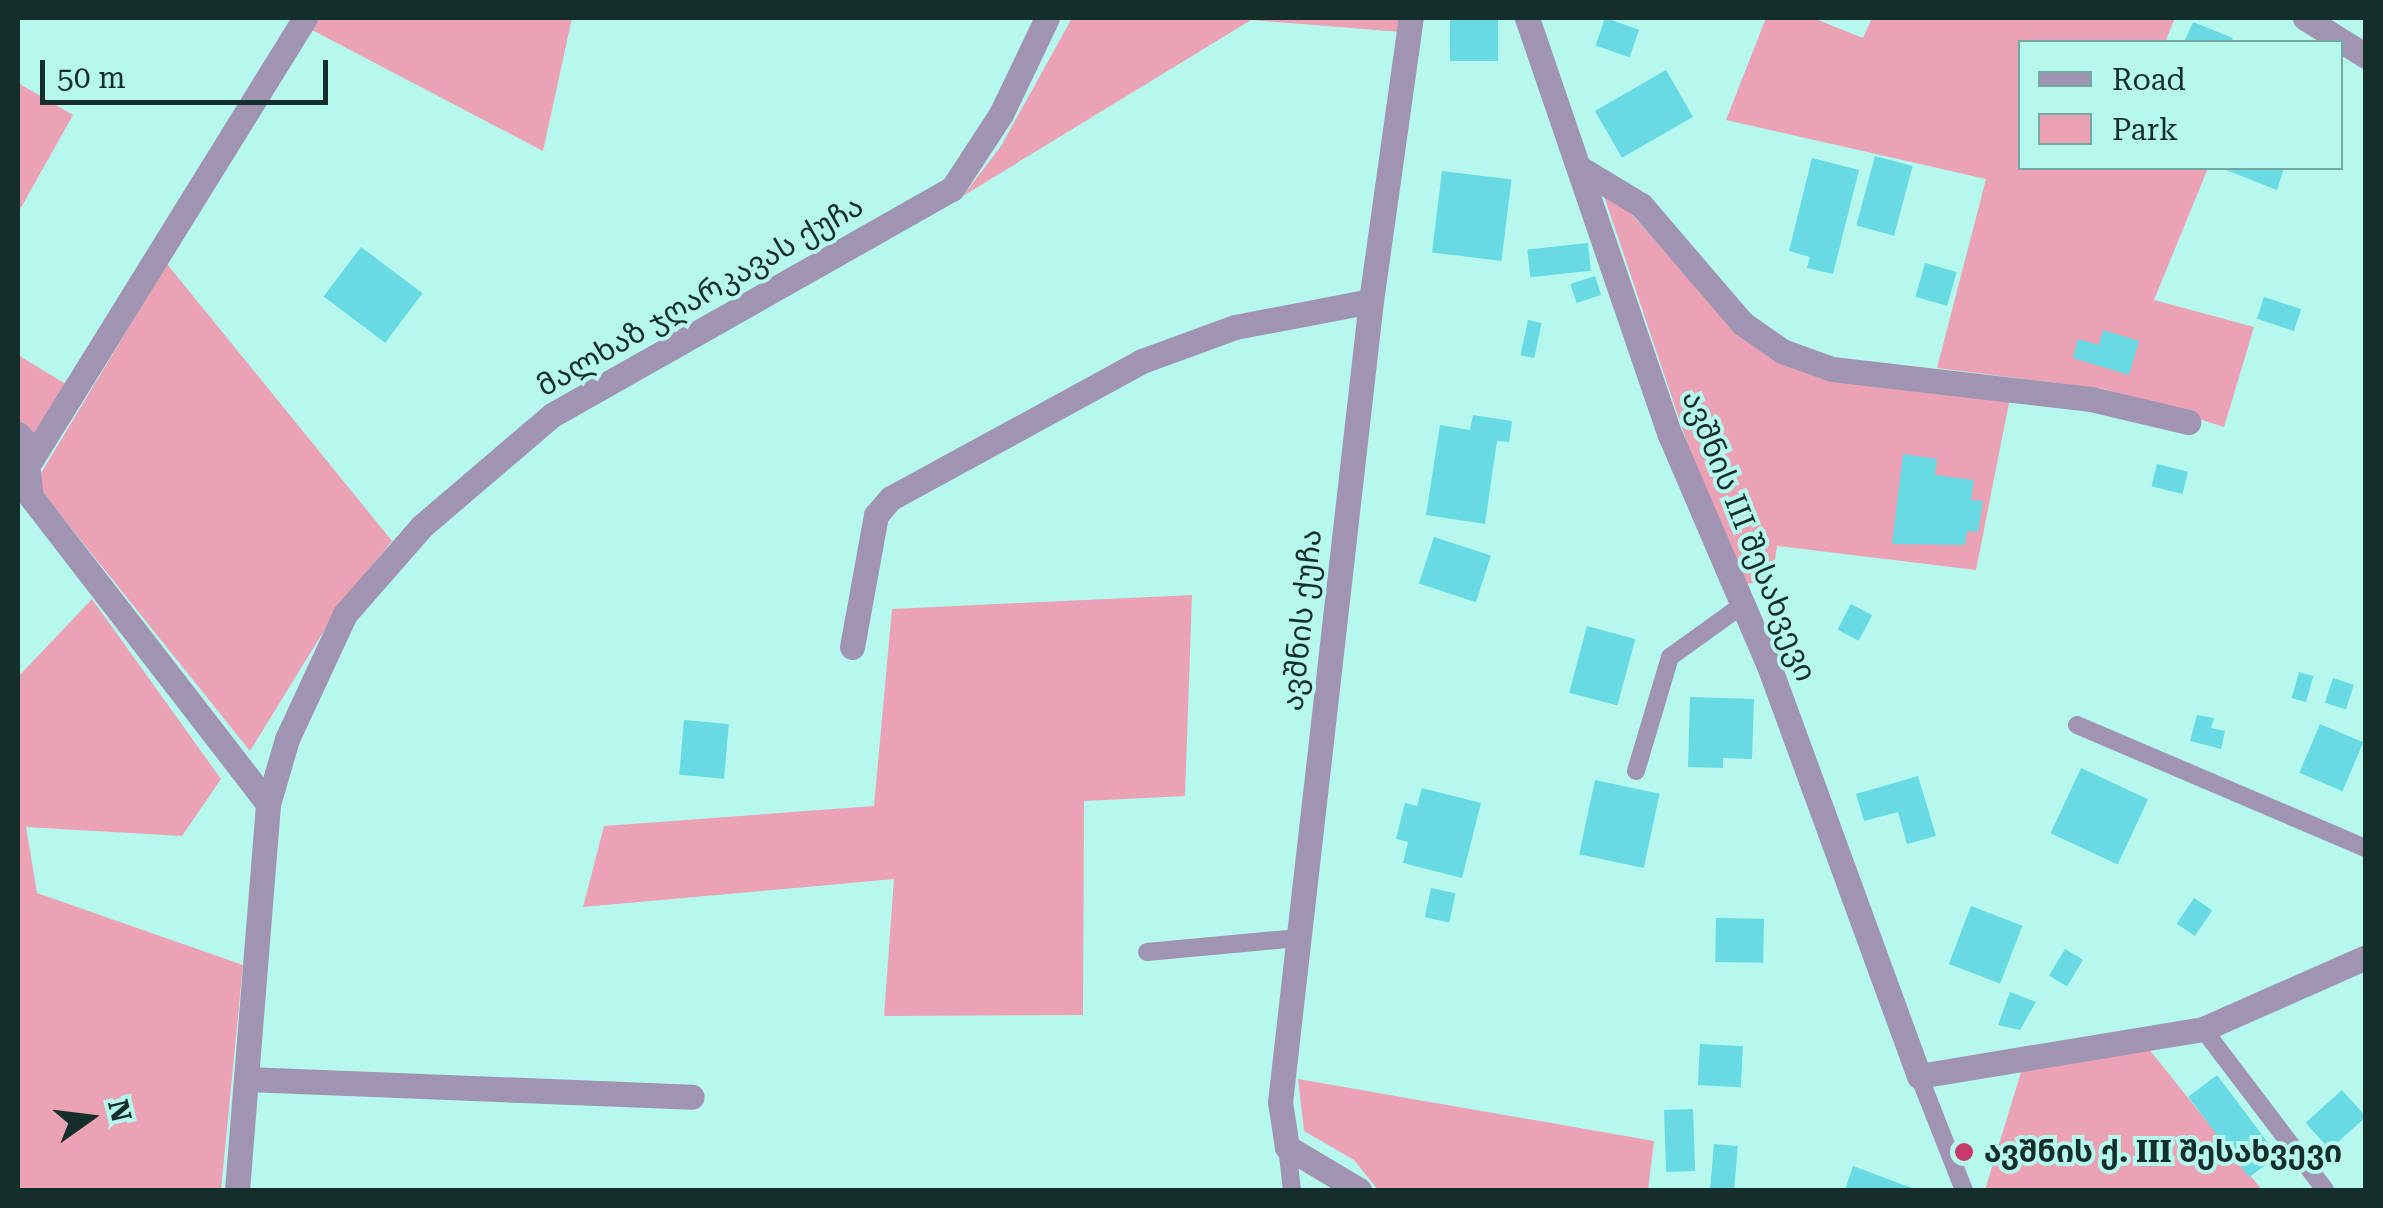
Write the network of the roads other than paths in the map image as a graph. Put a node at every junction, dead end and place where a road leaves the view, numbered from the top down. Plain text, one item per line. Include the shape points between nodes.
1 (305, 18) edge
2 (1047, 18) edge
3 (1411, 18) edge
4 (1527, 18) edge
5 (2305, 18) edge
6 (2340, 40) edge
7 (2343, 42) edge
8 (2366, 56) edge
9 (1583, 170) junction
10 (1371, 300) junction
11 (2188, 422) dead end
12 (18, 434) edge
13 (22, 477) edge
14 (1740, 606) junction
15 (852, 648) dead end
16 (2077, 725) dead end
17 (1636, 771) dead end
18 (268, 804) junction
19 (2366, 848) edge
20 (1299, 938) junction
21 (1146, 952) dead end
22 (2366, 958) edge
23 (2203, 1029) junction
24 (1918, 1076) junction
25 (249, 1079) junction
26 (692, 1097) dead end
27 (1287, 1147) junction
28 (237, 1190) edge
29 (1292, 1190) edge
30 (1359, 1190) edge
31 (1964, 1190) edge
32 (2326, 1190) edge

1 - 13 street
2 - 18 street, მალხაზ ჯღარკავას ქუჩა via 1001,114 952,189 552,416 422,526 344,614 286,739
3 - 10 street, ავშნის ქუჩა
4 - 9 street, ავშნის III შესახვევი
5 - 6 street
7 - 8 street
9 - 11 street via 1640,205 1742,323 1782,351 1832,369 2092,399
9 - 14 street, ავშნის III შესახვევი via 1670,435
10 - 15 street via 1234,327 1142,360 890,498 876,515
10 - 20 street, ავშნის ქუჩა
12 - 13 street
13 - 18 street
14 - 17 lane via 1670,657
14 - 24 street, ავშნის III შესახვევი
16 - 19 lane
18 - 25 street, მალხაზ ჯღარკავას ქუჩა
20 - 21 lane
20 - 27 street, ავშნის ქუჩა via 1280,1102
22 - 23 street
23 - 24 street
23 - 32 lane
24 - 31 lane, ავშნის III შესახვევი
25 - 26 street
25 - 28 street, მალხაზ ჯღარკავას ქუჩა
27 - 29 lane
27 - 30 street

